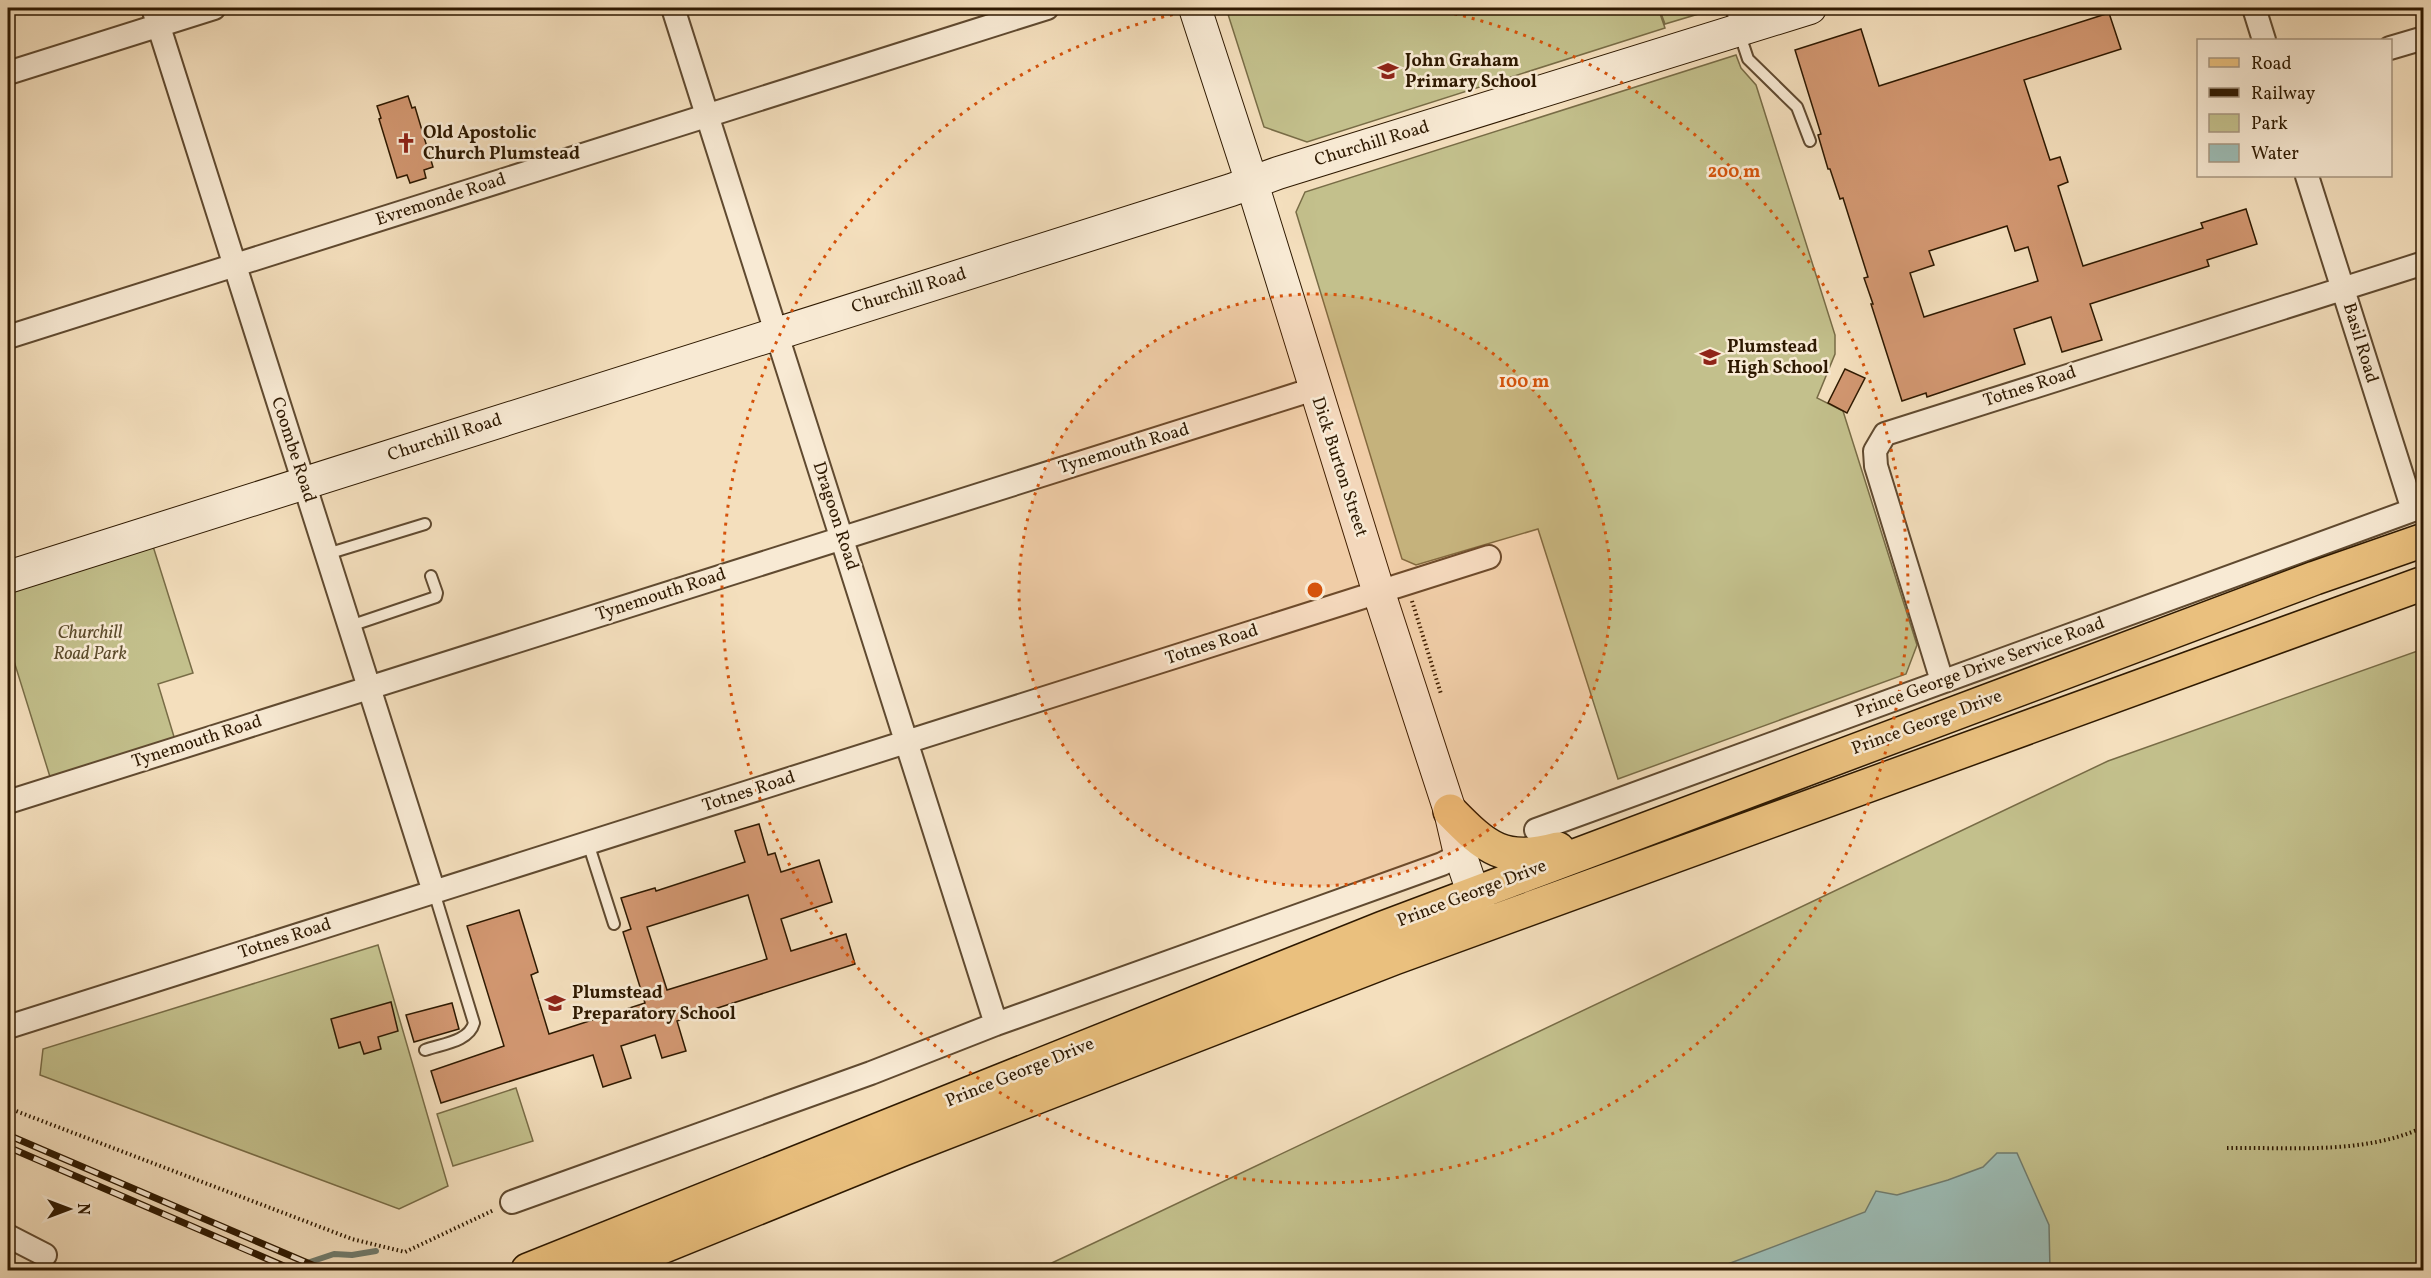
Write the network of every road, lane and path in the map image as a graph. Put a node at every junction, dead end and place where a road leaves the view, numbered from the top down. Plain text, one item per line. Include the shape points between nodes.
1 (214, 8) edge
2 (673, 8) edge
3 (1047, 8) edge
4 (1195, 8) edge
5 (1810, 8) edge
6 (2254, 8) edge
7 (156, 16) edge
8 (1735, 18) edge
9 (2424, 38) edge
10 (2264, 39) edge
11 (2392, 48) edge
12 (8, 73) edge
13 (707, 115) junction
14 (1810, 141) dead end
15 (2307, 177) edge
16 (1252, 183) junction
17 (2424, 263) edge
18 (235, 265) junction
19 (2343, 288) junction
20 (776, 333) junction
21 (8, 337) edge
22 (1314, 389) junction
23 (304, 482) junction
24 (2420, 519) edge
25 (425, 524) dead end
26 (842, 538) junction
27 (327, 554) junction
28 (1489, 557) dead end
29 (431, 576) dead end
30 (8, 577) edge
31 (2424, 583) edge
32 (1379, 593) junction
33 (1412, 601) dead end
34 (350, 626) junction
35 (1942, 681) junction
36 (369, 688) junction
37 (1444, 704) dead end
38 (906, 742) junction
39 (8, 802) edge
40 (1693, 810) junction
41 (1450, 811) joint
42 (1536, 830) dead end
43 (588, 843) junction
44 (1472, 849) junction
45 (434, 892) junction
46 (1474, 893) junction
47 (614, 924) dead end
48 (1484, 925) junction
49 (996, 1024) junction
50 (8, 1027) edge
51 (425, 1050) dead end
52 (8, 1108) edge
53 (2424, 1126) edge
54 (2227, 1148) dead end
55 (512, 1202) joint
56 (8, 1236) edge
57 (45, 1255) dead end
58 (536, 1267) edge
59 (605, 1270) edge

1 - 7 street
2 - 13 street, Dragoon Road
3 - 13 street, Evremonde Road
4 - 16 street, Dick Burton Street
5 - 8 street, Churchill Road
6 - 10 street
7 - 12 street
7 - 18 street, Coombe Road
8 - 14 lane via 1748,59 1797,107
8 - 16 street, Churchill Road
9 - 11 street
13 - 18 street, Evremonde Road
13 - 20 street, Dragoon Road
15 - 19 street, Basil Road
16 - 20 street, Churchill Road
16 - 22 street, Dick Burton Street
17 - 19 street, Totnes Road
18 - 21 street, Evremonde Road
18 - 23 street, Coombe Road
19 - 24 street, Basil Road
19 - 35 street, Totnes Road via 1885,434 1875,451 1876,466
20 - 23 street, Churchill Road
20 - 26 street, Dragoon Road
22 - 26 street, Tynemouth Road
22 - 32 street, Dick Burton Street
23 - 27 street, Coombe Road
23 - 30 street, Churchill Road
24 - 35 street, Prince George Drive Service Road
24 - 40 main road, Prince George Drive
25 - 27 lane
26 - 36 street, Tynemouth Road
26 - 38 street, Dragoon Road
27 - 34 street, Coombe Road
28 - 32 street, Totnes Road
29 - 34 lane via 436,597
31 - 48 main road, Prince George Drive
32 - 38 street, Totnes Road
32 - 41 street, Dick Burton Street
33 - 37 path
34 - 36 street, Coombe Road
35 - 42 street, Prince George Drive Service Road
36 - 39 street, Tynemouth Road
36 - 45 street, Coombe Road
38 - 43 street, Totnes Road
38 - 49 street, Dragoon Road
40 - 44 main road via 1540,854
40 - 46 main road, Prince George Drive
41 - 44 main road
43 - 45 street, Totnes Road
43 - 47 lane
44 - 46 street
44 - 49 street via 1442,864
45 - 50 street, Totnes Road
45 - 51 lane via 474,1023 465,1036
46 - 48 street
46 - 58 main road, Prince George Drive
48 - 59 main road, Prince George Drive via 903,1149
49 - 55 street
52 - 55 path via 352,1239 405,1252
53 - 54 path via 2391,1140 2359,1146
56 - 57 street

